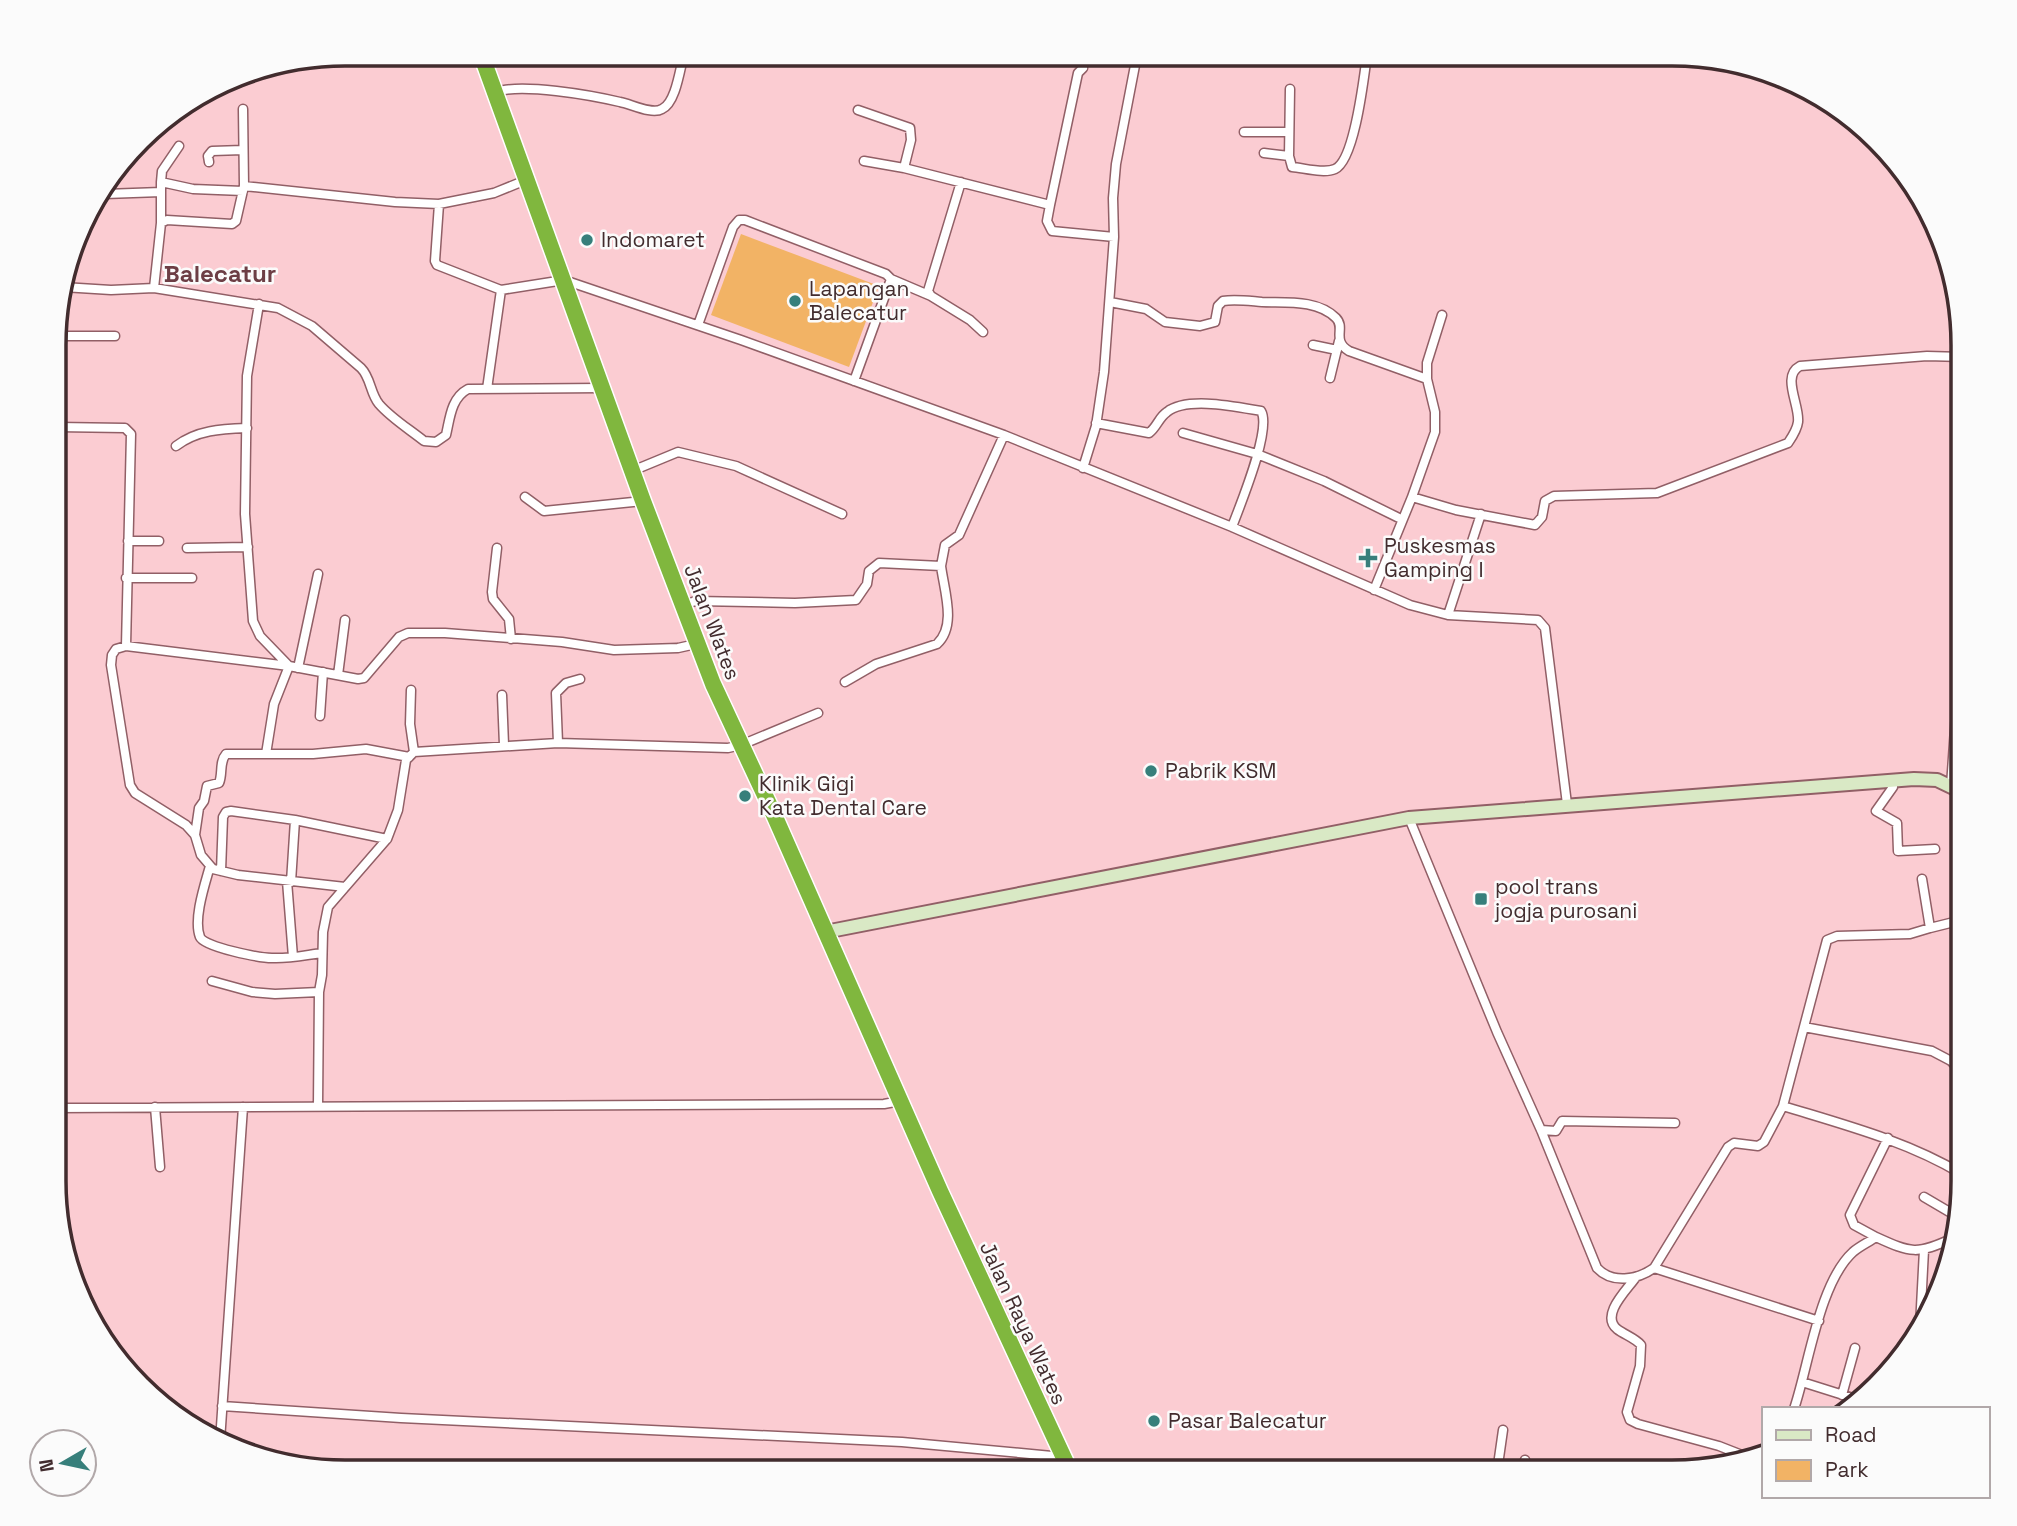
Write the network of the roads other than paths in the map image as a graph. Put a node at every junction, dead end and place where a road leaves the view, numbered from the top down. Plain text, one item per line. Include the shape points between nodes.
1 (485, 66) edge
2 (681, 66) edge
3 (1134, 66) edge
4 (1365, 66) edge
5 (1083, 68) dead end
6 (1290, 89) dead end
7 (495, 92) junction
8 (243, 109) dead end
9 (858, 110) dead end
10 (1244, 132) dead end
11 (1289, 132) junction
12 (178, 146) dead end
13 (243, 150) junction
14 (1264, 153) dead end
15 (1289, 156) junction
16 (864, 161) dead end
17 (209, 162) dead end
18 (904, 168) junction
19 (526, 180) junction
20 (161, 182) junction
21 (961, 182) junction
22 (243, 188) junction
23 (161, 192) junction
24 (111, 194) edge
25 (439, 204) junction
26 (1050, 205) junction
27 (161, 223) junction
28 (1114, 237) junction
29 (891, 279) junction
30 (564, 280) junction
31 (73, 288) edge
32 (155, 288) junction
33 (501, 290) junction
34 (931, 296) junction
35 (1110, 302) junction
36 (259, 304) junction
37 (1442, 314) dead end
38 (698, 326) junction
39 (983, 332) dead end
40 (66, 336) edge
41 (115, 336) dead end
42 (1312, 345) dead end
43 (1338, 345) junction
44 (1951, 357) edge
45 (1330, 378) dead end
46 (1427, 379) junction
47 (854, 381) junction
48 (602, 388) junction
49 (487, 389) junction
50 (1097, 423) junction
51 (66, 427) edge
52 (247, 428) junction
53 (1183, 433) dead end
54 (1004, 435) junction
55 (176, 446) dead end
56 (1257, 454) junction
57 (1083, 468) junction
58 (632, 471) junction
59 (525, 497) dead end
60 (1412, 497) junction
61 (643, 500) junction
62 (842, 514) dead end
63 (1481, 514) junction
64 (1401, 519) junction
65 (1232, 527) junction
66 (128, 541) junction
67 (159, 541) dead end
68 (248, 547) junction
69 (187, 548) dead end
70 (497, 548) dead end
71 (941, 566) junction
72 (318, 574) dead end
73 (127, 578) junction
74 (191, 578) dead end
75 (1374, 590) junction
76 (682, 605) junction
77 (1448, 615) junction
78 (345, 620) dead end
79 (511, 639) junction
80 (696, 644) junction
81 (126, 646) junction
82 (294, 667) junction
83 (323, 672) junction
84 (338, 675) junction
85 (580, 679) dead end
86 (845, 682) dead end
87 (411, 690) dead end
88 (502, 695) dead end
89 (818, 713) dead end
90 (320, 716) dead end
91 (558, 743) junction
92 (741, 745) junction
93 (504, 746) junction
94 (266, 754) junction
95 (411, 755) junction
96 (1889, 781) junction
97 (1951, 787) edge
98 (1567, 804) junction
99 (1409, 818) junction
100 (295, 820) junction
101 (195, 835) junction
102 (387, 839) junction
103 (1935, 849) dead end
104 (210, 866) junction
105 (221, 871) junction
106 (1922, 879) dead end
107 (289, 882) junction
108 (345, 887) junction
109 (1951, 923) edge
110 (1930, 929) junction
111 (825, 932) junction
112 (322, 953) junction
113 (293, 957) junction
114 (212, 981) dead end
115 (319, 992) junction
116 (1804, 1027) junction
117 (1951, 1061) edge
118 (900, 1101) junction
119 (318, 1106) junction
120 (1783, 1106) junction
121 (155, 1107) junction
122 (243, 1107) junction
123 (66, 1108) edge
124 (1675, 1123) dead end
125 (1541, 1130) junction
126 (1888, 1138) junction
127 (160, 1167) dead end
128 (1951, 1167) edge
129 (940, 1191) joint
130 (1924, 1197) dead end
131 (1949, 1211) edge
132 (1876, 1237) junction
133 (1943, 1242) edge
134 (1924, 1250) junction
135 (1654, 1268) junction
136 (1636, 1277) junction
137 (1921, 1306) edge
138 (1819, 1321) junction
139 (1856, 1348) dead end
140 (1802, 1382) junction
141 (1842, 1395) junction
142 (1848, 1397) edge
143 (222, 1406) junction
144 (1795, 1407) edge
145 (221, 1430) edge
146 (1503, 1430) dead end
147 (1735, 1452) edge
148 (1062, 1453) junction
149 (1065, 1460) edge
150 (1499, 1460) edge

1 - 7 highway, Jalan Wates
2 - 7 street via 669,103 655,111 574,94
3 - 28 street via 1116,164
4 - 15 street via 1357,121 1340,166 1332,170 1292,167
5 - 26 street via 1078,73
6 - 11 street
7 - 19 highway, Jalan Wates
8 - 13 street
9 - 18 street via 910,128
10 - 11 street
11 - 15 street
12 - 20 street via 162,171
13 - 17 street via 212,151
13 - 22 street
14 - 15 street
16 - 18 street
18 - 21 street
19 - 25 street via 494,193
19 - 30 highway, Jalan Wates
20 - 22 street via 193,189
20 - 23 street
21 - 26 street
21 - 34 street via 929,284
22 - 25 street
22 - 27 street via 234,223
23 - 24 street
23 - 27 street
25 - 33 street via 437,265
26 - 28 street via 1047,221 1052,231
27 - 32 street
28 - 35 street
29 - 34 street
29 - 38 street via 739,220
29 - 47 street
30 - 33 street
30 - 38 street
30 - 48 highway, Jalan Wates
31 - 32 street
32 - 36 street
33 - 49 street
34 - 39 street
35 - 43 street via 1146,309 1165,322 1200,326 1214,322 1223,301 1303,303 1335,316
35 - 50 street
36 - 49 street via 295,316 322,335 367,374 372,393 386,411 424,441 436,442 446,435 461,393
36 - 52 street via 247,376
37 - 46 street via 1427,363
38 - 47 street
40 - 41 street
42 - 43 street
43 - 45 street
43 - 46 street
44 - 63 street via 1800,366 1791,376 1798,421 1787,443 1657,493 1554,496 1545,501 1535,525
46 - 60 street via 1436,423
47 - 54 street
48 - 49 street
48 - 58 highway, Jalan Wates
50 - 56 street via 1146,434 1176,407 1205,404 1251,409 1261,411 1265,418
50 - 57 street
51 - 66 street via 125,428 131,433
52 - 55 street via 192,435
52 - 68 street
53 - 56 street
54 - 57 street
54 - 71 street via 960,531 944,545
56 - 64 street
56 - 65 street
57 - 65 street
58 - 61 highway, Jalan Wates
58 - 62 street via 678,453 736,466
59 - 61 street via 544,511
60 - 63 street
60 - 64 street
61 - 76 highway, Jalan Wates
63 - 77 street
64 - 75 street
65 - 75 street
66 - 67 street
66 - 73 street
68 - 69 street
68 - 82 street via 255,629
70 - 79 street via 493,599 509,619
71 - 76 street via 879,563 869,571 856,600 696,601
71 - 86 street via 948,621 944,637 937,644 876,664
72 - 82 street
73 - 74 street
73 - 81 street
75 - 77 street
76 - 80 highway, Jalan Wates
77 - 98 street via 1528,618 1542,623
78 - 84 street
79 - 80 street via 614,650
79 - 84 street via 408,633 399,637 364,678
80 - 92 highway, Jalan Wates
81 - 82 street
81 - 101 street via 116,649 111,665 130,785
82 - 83 street
82 - 94 street via 274,704
83 - 84 street
83 - 90 street
85 - 91 street via 566,683 556,693
87 - 95 street
88 - 93 street
89 - 92 street
91 - 92 street
91 - 93 street
92 - 111 highway, Jalan Wates
93 - 95 street
94 - 95 street via 366,749
94 - 101 street via 229,752 223,757 221,780 207,786
95 - 102 street
96 - 97 street via 1927,778
96 - 98 street
96 - 103 street via 1893,787 1876,811 1896,823 1898,850
98 - 99 street
99 - 111 street
99 - 125 street
100 - 102 street
100 - 105 street via 226,812
100 - 107 street
101 - 104 street
102 - 108 street
104 - 105 street
104 - 113 street via 201,897 201,940 256,956
105 - 107 street
106 - 110 street
107 - 108 street
107 - 113 street
108 - 112 street via 328,907
109 - 110 street
110 - 116 street via 1830,938
111 - 118 highway, Jalan Wates
112 - 113 street
112 - 115 street
114 - 115 street via 252,992
115 - 119 street
116 - 117 street via 1932,1051
116 - 120 street
118 - 119 street
118 - 129 highway, Jalan Wates
119 - 122 street
120 - 126 street
120 - 135 street via 1762,1144 1728,1147
121 - 122 street
121 - 123 street
121 - 127 street
122 - 143 street
124 - 125 street via 1562,1121 1556,1130
125 - 136 street via 1597,1268 1612,1279
126 - 128 street
126 - 132 street via 1850,1215 1854,1225
129 - 148 highway, Jalan Raya Wates
130 - 131 street
132 - 134 street via 1905,1250
132 - 138 street via 1852,1253 1838,1272
133 - 134 street
134 - 137 street
135 - 136 street
135 - 138 street
136 - 147 street via 1611,1312 1615,1328 1641,1345 1627,1412 1630,1420
138 - 140 street
139 - 141 street
140 - 141 street
140 - 144 street
141 - 142 street
143 - 145 street
143 - 148 street via 902,1442 1052,1456
146 - 150 street
148 - 149 highway, Jalan Raya Wates

